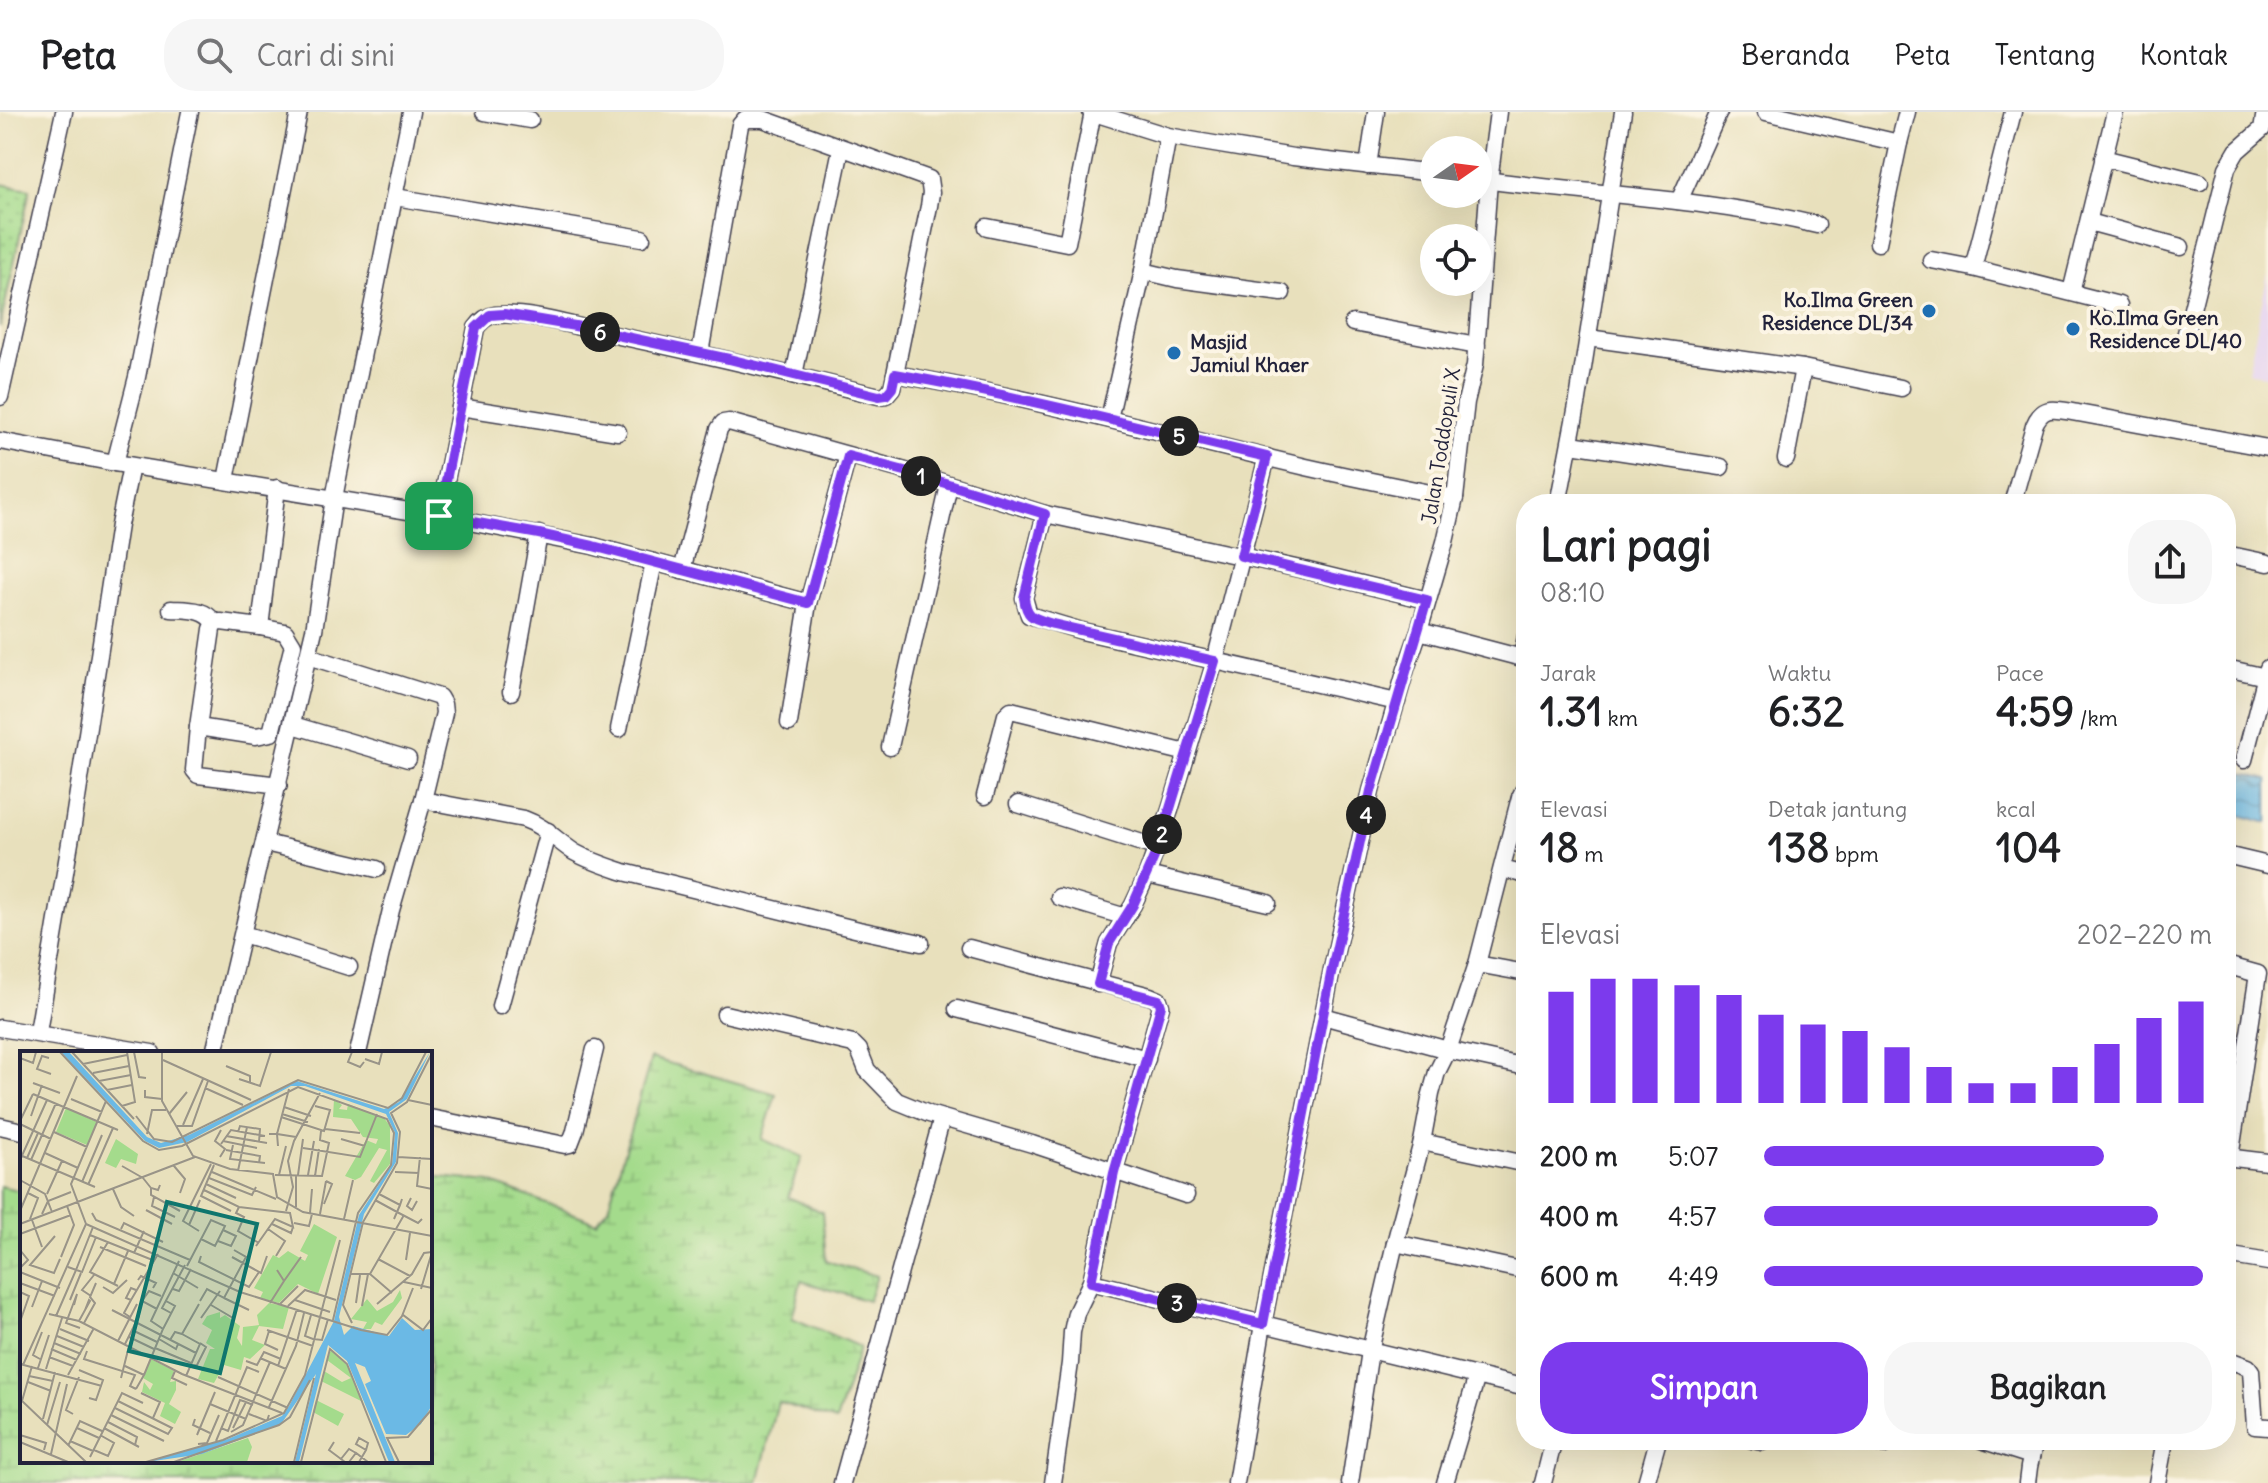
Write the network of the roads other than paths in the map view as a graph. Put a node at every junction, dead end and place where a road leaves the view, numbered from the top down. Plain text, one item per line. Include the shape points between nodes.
1 (64, 112) edge
2 (190, 112) edge
3 (299, 112) edge
4 (411, 112) edge
5 (484, 112) edge
6 (1092, 112) edge
7 (1376, 112) edge
8 (1498, 112) edge
9 (1623, 112) edge
10 (1719, 112) edge
11 (1766, 112) edge
12 (1907, 112) edge
13 (2013, 112) edge
14 (2115, 112) edge
15 (2265, 112) edge
16 (530, 120) dead end
17 (1168, 136) junction
18 (1492, 139) edge
19 (1899, 143) junction
20 (841, 149) junction
21 (2103, 158) junction
22 (1368, 166) junction
23 (1420, 172) edge
24 (1492, 181) edge
25 (2200, 182) dead end
26 (1610, 195) junction
27 (395, 197) junction
28 (1679, 201) junction
29 (1482, 208) edge
30 (2089, 222) junction
31 (1817, 225) dead end
32 (987, 227) dead end
33 (642, 238) dead end
34 (1878, 243) dead end
35 (2181, 247) dead end
36 (1931, 260) dead end
37 (1973, 268) junction
38 (1143, 271) junction
39 (2071, 292) junction
40 (1282, 293) dead end
41 (2119, 305) dead end
42 (1353, 323) dead end
43 (2185, 337) dead end
44 (1588, 338) junction
45 (1477, 346) junction
46 (700, 353) junction
47 (1803, 368) junction
48 (895, 374) junction
49 (794, 375) junction
50 (1901, 388) dead end
51 (0, 397) edge
52 (460, 407) junction
53 (1109, 419) junction
54 (618, 432) dead end
55 (0, 441) edge
56 (1571, 444) junction
57 (2268, 448) edge
58 (848, 456) junction
59 (1267, 457) junction
60 (1786, 459) dead end
61 (123, 464) junction
62 (1721, 467) dead end
63 (226, 480) junction
64 (949, 485) junction
65 (277, 488) junction
66 (1560, 494) edge
67 (2015, 494) edge
68 (334, 498) junction
69 (1455, 498) junction
70 (1045, 514) junction
71 (439, 516) junction
72 (539, 534) junction
73 (1241, 556) junction
74 (2236, 556) edge
75 (654, 562) junction
76 (2268, 563) edge
77 (682, 570) junction
78 (1427, 600) junction
79 (808, 603) junction
80 (171, 609) dead end
81 (215, 623) junction
82 (260, 627) junction
83 (1419, 631) junction
84 (308, 656) junction
85 (1516, 656) edge
86 (1215, 661) junction
87 (2236, 669) edge
88 (2267, 673) edge
89 (511, 692) dead end
90 (1397, 702) junction
91 (789, 723) dead end
92 (293, 725) junction
93 (198, 727) junction
94 (619, 729) dead end
95 (890, 747) dead end
96 (1187, 753) junction
97 (408, 759) dead end
98 (2244, 760) dead end
99 (279, 785) junction
100 (985, 796) dead end
101 (423, 800) junction
102 (1018, 804) dead end
103 (1516, 813) edge
104 (548, 831) junction
105 (265, 843) junction
106 (1158, 848) junction
107 (2236, 857) edge
108 (2268, 865) edge
109 (377, 869) dead end
110 (1502, 869) junction
111 (1516, 872) edge
112 (1147, 875) junction
113 (1059, 897) dead end
114 (1268, 903) dead end
115 (1126, 917) junction
116 (243, 934) junction
117 (921, 943) dead end
118 (969, 948) dead end
119 (1477, 964) junction
120 (349, 967) dead end
121 (2236, 968) edge
122 (1516, 971) edge
123 (2263, 975) edge
124 (1098, 984) junction
125 (500, 1006) dead end
126 (957, 1009) dead end
127 (725, 1014) dead end
128 (1323, 1016) junction
129 (0, 1028) edge
130 (38, 1032) junction
131 (595, 1049) dead end
132 (1448, 1050) junction
133 (141, 1051) edge
134 (214, 1051) edge
135 (358, 1051) edge
136 (1147, 1059) junction
137 (1516, 1065) edge
138 (2236, 1116) edge
139 (432, 1118) edge
140 (942, 1118) junction
141 (0, 1126) edge
142 (20, 1131) edge
143 (1422, 1142) junction
144 (2236, 1159) edge
145 (1516, 1162) edge
146 (2267, 1162) edge
147 (1114, 1173) junction
148 (1186, 1195) dead end
149 (1395, 1243) junction
150 (2236, 1257) edge
151 (2268, 1262) edge
152 (1516, 1269) edge
153 (1091, 1282) junction
154 (1263, 1324) junction
155 (1370, 1351) junction
156 (2236, 1362) edge
157 (1477, 1376) junction
158 (1516, 1386) edge
159 (2268, 1427) edge
160 (1551, 1450) edge
161 (1655, 1450) edge
162 (2033, 1450) edge
163 (2163, 1450) edge
164 (842, 1483) edge
165 (1053, 1483) edge
166 (1236, 1483) edge
167 (1350, 1483) edge
168 (1445, 1483) edge
169 (1543, 1483) edge
170 (1646, 1483) edge
171 (2027, 1483) edge
172 (2157, 1483) edge

1 - 51 street
2 - 61 street
3 - 63 street
4 - 27 street
5 - 16 street
6 - 17 street
6 - 32 street via 1067,243
7 - 22 street
8 - 18 street, Jalan Toddopuli X
9 - 26 street
10 - 28 street
11 - 19 street
12 - 19 street
13 - 37 street
14 - 21 street
15 - 43 street via 2262,129 2227,168
17 - 22 street
17 - 38 street
19 - 34 street
20 - 46 street via 763,119 745,119 740,125
20 - 48 street via 920,174 931,184
20 - 49 street
21 - 25 street
21 - 30 street
22 - 23 street
24 - 26 street
26 - 28 street
26 - 44 street
27 - 33 street
27 - 68 street
28 - 31 street
29 - 45 street, Jalan Toddopuli X
30 - 35 street
30 - 39 street
36 - 37 street
37 - 39 street
38 - 40 street
38 - 53 street
39 - 41 street
42 - 45 street
44 - 47 street
44 - 56 street
45 - 69 street, Jalan Toddopuli X
46 - 49 street
46 - 52 street via 527,317 490,315 476,328
47 - 50 street
47 - 60 street
48 - 49 street via 892,388 879,396
48 - 53 street
52 - 54 street
52 - 71 street
53 - 59 street
55 - 61 street
56 - 62 street
56 - 66 street
57 - 67 street via 2045,410 2034,426
58 - 64 street
58 - 77 street via 723,423
58 - 79 street
59 - 69 street
59 - 73 street
61 - 63 street
61 - 130 street
63 - 65 street
64 - 70 street
64 - 95 street
65 - 68 street
65 - 82 street
68 - 71 street
68 - 84 street
69 - 78 street, Jalan Toddopuli X
70 - 73 street
70 - 86 street via 1024,598 1029,615
71 - 72 street
72 - 75 street
72 - 89 street
73 - 78 street
73 - 86 street
74 - 76 street
75 - 77 street
75 - 94 street
77 - 79 street
78 - 83 street, Jalan Toddopuli X
79 - 91 street
80 - 81 street via 202,612
81 - 82 street
81 - 93 street
82 - 93 street via 285,632 293,645 271,733 256,736
83 - 85 street
83 - 90 street, Jalan Toddopuli X
84 - 92 street
84 - 101 street via 439,697 444,713
86 - 90 street
86 - 96 street
87 - 88 street
88 - 98 street
90 - 128 street, Jalan Toddopuli X via 1371,791
92 - 97 street
92 - 99 street
93 - 99 street via 198,775
96 - 100 street via 1011,710
96 - 106 street
99 - 105 street
101 - 104 street via 524,819
101 - 135 street
102 - 106 street
103 - 110 street
104 - 117 street via 592,862 624,872
104 - 125 street
105 - 109 street
105 - 116 street
106 - 112 street
107 - 108 street
110 - 111 street
110 - 119 street
112 - 114 street
112 - 115 street
113 - 115 street
115 - 124 street via 1109,943
116 - 120 street
116 - 134 street
118 - 124 street
119 - 122 street
119 - 132 street
121 - 123 street
123 - 138 street
124 - 136 street via 1159,1000
126 - 136 street
127 - 140 street via 853,1044 867,1070 897,1101
128 - 132 street
128 - 154 street, Jalan Toddopuli X
129 - 130 street
130 - 133 street
131 - 139 street via 570,1144
132 - 137 street
132 - 143 street via 1437,1072
136 - 147 street
140 - 147 street
140 - 164 street
141 - 142 street
143 - 145 street
143 - 149 street
144 - 146 street
147 - 148 street
147 - 153 street
149 - 152 street
149 - 155 street
150 - 151 street
153 - 154 street
153 - 165 street via 1072,1332
154 - 155 street
154 - 166 street, Jalan Toddopuli X
155 - 157 street
155 - 167 street
156 - 159 street via 2251,1371 2255,1426
157 - 158 street
157 - 168 street
160 - 169 street
161 - 170 street
162 - 171 street
163 - 172 street

